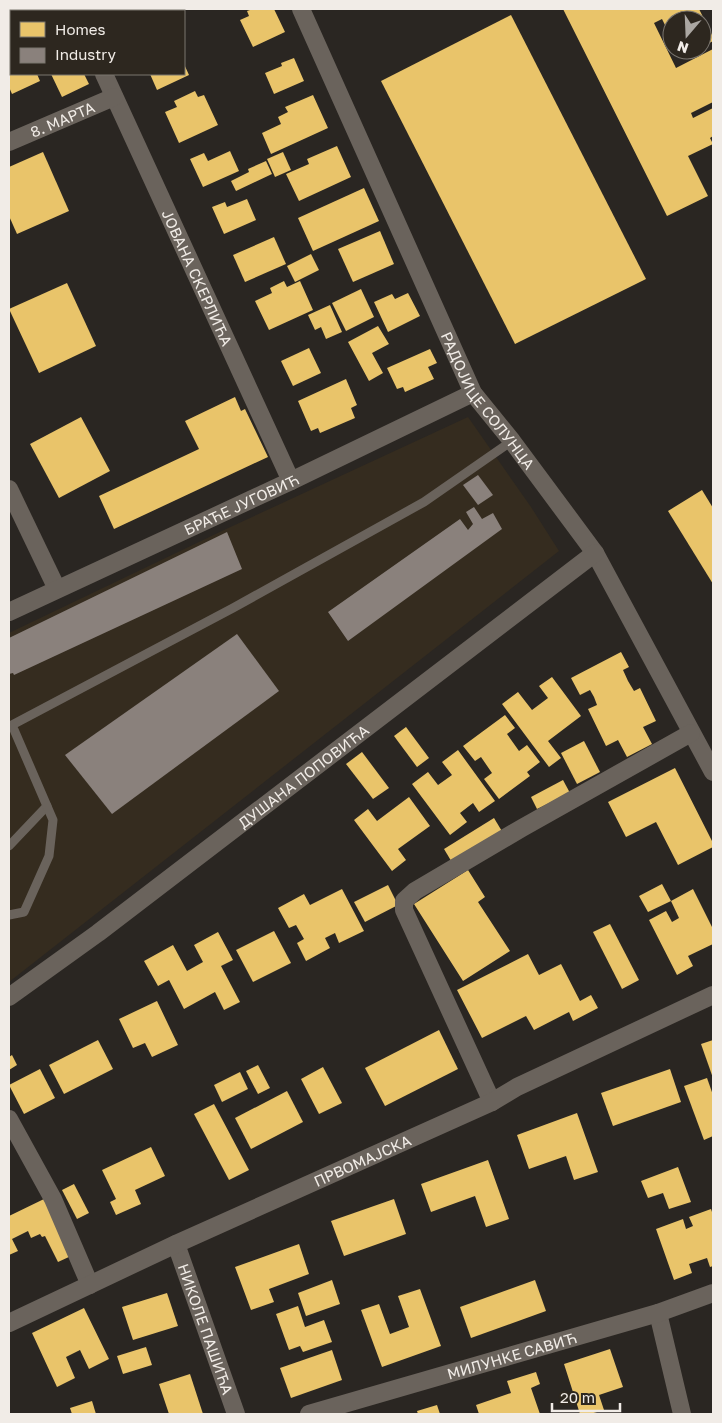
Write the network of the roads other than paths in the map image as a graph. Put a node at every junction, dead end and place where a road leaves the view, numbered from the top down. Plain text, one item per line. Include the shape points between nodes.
1 (301, 9) edge
2 (104, 75) edge
3 (114, 97) junction
4 (9, 142) edge
5 (473, 393) junction
6 (512, 441) junction
7 (291, 481) junction
8 (9, 489) edge
9 (595, 553) junction
10 (57, 589) junction
11 (9, 612) edge
12 (11, 724) edge
13 (691, 733) junction
14 (713, 772) edge
15 (47, 806) junction
16 (9, 846) edge
17 (9, 915) edge
18 (713, 995) edge
19 (9, 997) edge
20 (492, 1102) junction
21 (9, 1119) edge
22 (176, 1244) junction
23 (90, 1285) junction
24 (713, 1292) edge
25 (658, 1313) junction
26 (9, 1323) edge
27 (236, 1414) edge
28 (309, 1414) edge
29 (682, 1414) edge

1 - 5 street, РАДОЈИЦЕ СОЛУНЦА
2 - 3 street, ЈОВАНА СКЕРЛИЋА
3 - 4 street, 8. МАРТА
3 - 7 street, ЈОВАНА СКЕРЛИЋА
5 - 6 street, РАДОЈИЦЕ СОЛУНЦА
5 - 7 street, БРАЋЕ ЈУГОВИЋ
6 - 9 street, РАДОЈИЦЕ СОЛУНЦА
6 - 12 lane via 424,502 233,608
7 - 10 street, БРАЋЕ ЈУГОВИЋ
8 - 10 street
9 - 13 street, РАДОЈИЦЕ СОЛУНЦА
9 - 19 street, ДУШАНА ПОПОВИЋА via 98,933
10 - 11 street, БРАЋЕ ЈУГОВИЋ
12 - 15 lane
13 - 14 street, РАДОЈИЦЕ СОЛУНЦА
13 - 20 street via 522,828 404,901 404,910
15 - 16 lane
15 - 17 lane via 53,820 49,856 24,912
18 - 20 street, ПРВОМАЈСКА via 517,1087
20 - 22 street, ПРВОМАЈСКА
21 - 23 street via 53,1199
22 - 23 street, ПРВОМАЈСКА
22 - 27 street, НИКОЛЕ ПАШИЋА
23 - 26 street, ПРВОМАЈСКА
24 - 25 street, МИЛУНКЕ САВИЋ
25 - 28 street, МИЛУНКЕ САВИЋ
25 - 29 street

